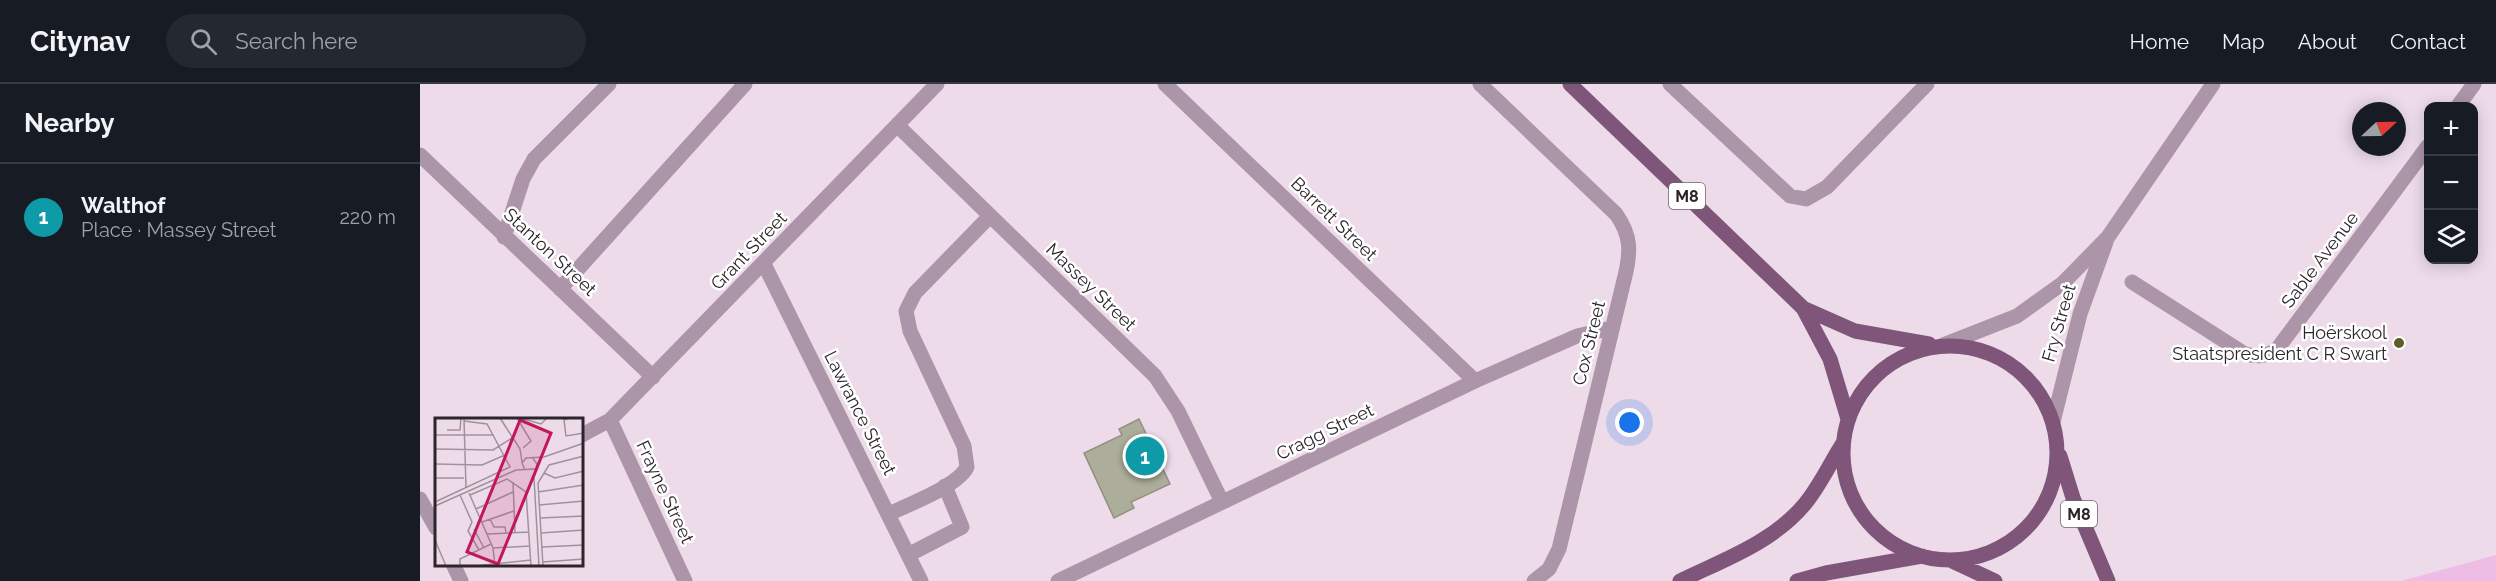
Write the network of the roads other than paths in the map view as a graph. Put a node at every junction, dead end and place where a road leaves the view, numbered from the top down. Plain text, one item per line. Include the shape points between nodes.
1 (609, 84) edge
2 (745, 84) edge
3 (938, 84) edge
4 (1165, 84) edge
5 (1480, 84) edge
6 (1570, 84) edge
7 (1670, 84) edge
8 (1927, 84) edge
9 (2213, 84) edge
10 (2474, 84) edge
11 (2461, 102) edge
12 (897, 125) junction
13 (2424, 151) edge
14 (420, 155) edge
15 (990, 216) junction
16 (504, 237) junction
17 (2108, 237) junction
18 (764, 264) junction
19 (2132, 282) dead end
20 (560, 289) junction
21 (1803, 308) junction
22 (1612, 328) junction
23 (1941, 345) junction
24 (654, 377) junction
25 (1475, 381) junction
26 (1848, 419) junction
27 (610, 420) junction
28 (2053, 422) junction
29 (584, 434) edge
30 (1843, 443) junction
31 (2057, 445) junction
32 (945, 486) junction
33 (420, 499) edge
34 (1222, 502) junction
35 (429, 513) edge
36 (889, 514) junction
37 (908, 555) junction
38 (1922, 556) junction
39 (1950, 560) junction
40 (454, 566) edge
41 (461, 581) edge
42 (686, 581) edge
43 (921, 581) edge
44 (1058, 581) edge
45 (1534, 581) edge
46 (1680, 581) edge
47 (1797, 581) edge
48 (1995, 581) edge
49 (2108, 581) edge

1 - 16 street via 534,159
2 - 20 street
3 - 12 street, Grant Street
4 - 25 street, Barrett Street
5 - 22 street, Cox Street via 1616,214 1629,236 1629,262
6 - 21 main road, M8
7 - 8 street via 1790,196 1798,199 1821,193
9 - 17 street, Fry Street
10 - 11 street
12 - 15 street, Massey Street
12 - 18 street, Grant Street
13 - 19 street, Sable Avenue via 2270,354 2245,354
14 - 16 street, Stanton Street
15 - 32 street via 915,293 906,311 910,330 967,453 965,471
15 - 34 street, Massey Street via 1155,376 1178,411
16 - 20 street, Stanton Street
17 - 23 street, Fry Street via 2035,305 2005,322
17 - 28 street, Fry Street via 2077,325
18 - 24 street, Grant Street
18 - 36 street, Lawrance Street
20 - 24 street, Stanton Street
21 - 23 main road, M8 via 1869,335
21 - 26 main road, M8 via 1830,359
22 - 25 street, Cragg Street via 1577,336
22 - 45 street, Cox Street via 1554,562
23 - 26 main road, M8 via 1913,351 1882,369 1862,391
23 - 28 main road, M8 via 1977,348 2010,364 2034,386
24 - 27 street, Grant Street
25 - 34 street, Cragg Street
26 - 30 main road, M8
27 - 29 street, Grant Street
27 - 42 street, Frayne Street
28 - 31 main road, M8
30 - 38 main road, M8 via 1845,476 1863,516 1887,540
30 - 46 main road via 1805,504 1783,526
31 - 39 main road, M8 via 2052,487 2027,528 1996,550
31 - 49 main road, M8 via 2073,498
32 - 36 street
32 - 37 street via 962,527
33 - 35 street
34 - 44 street, Cragg Street
36 - 37 street, Lawrance Street
37 - 43 street, Lawrance Street
38 - 39 main road, M8
38 - 47 main road
39 - 48 main road, M8
40 - 41 street

